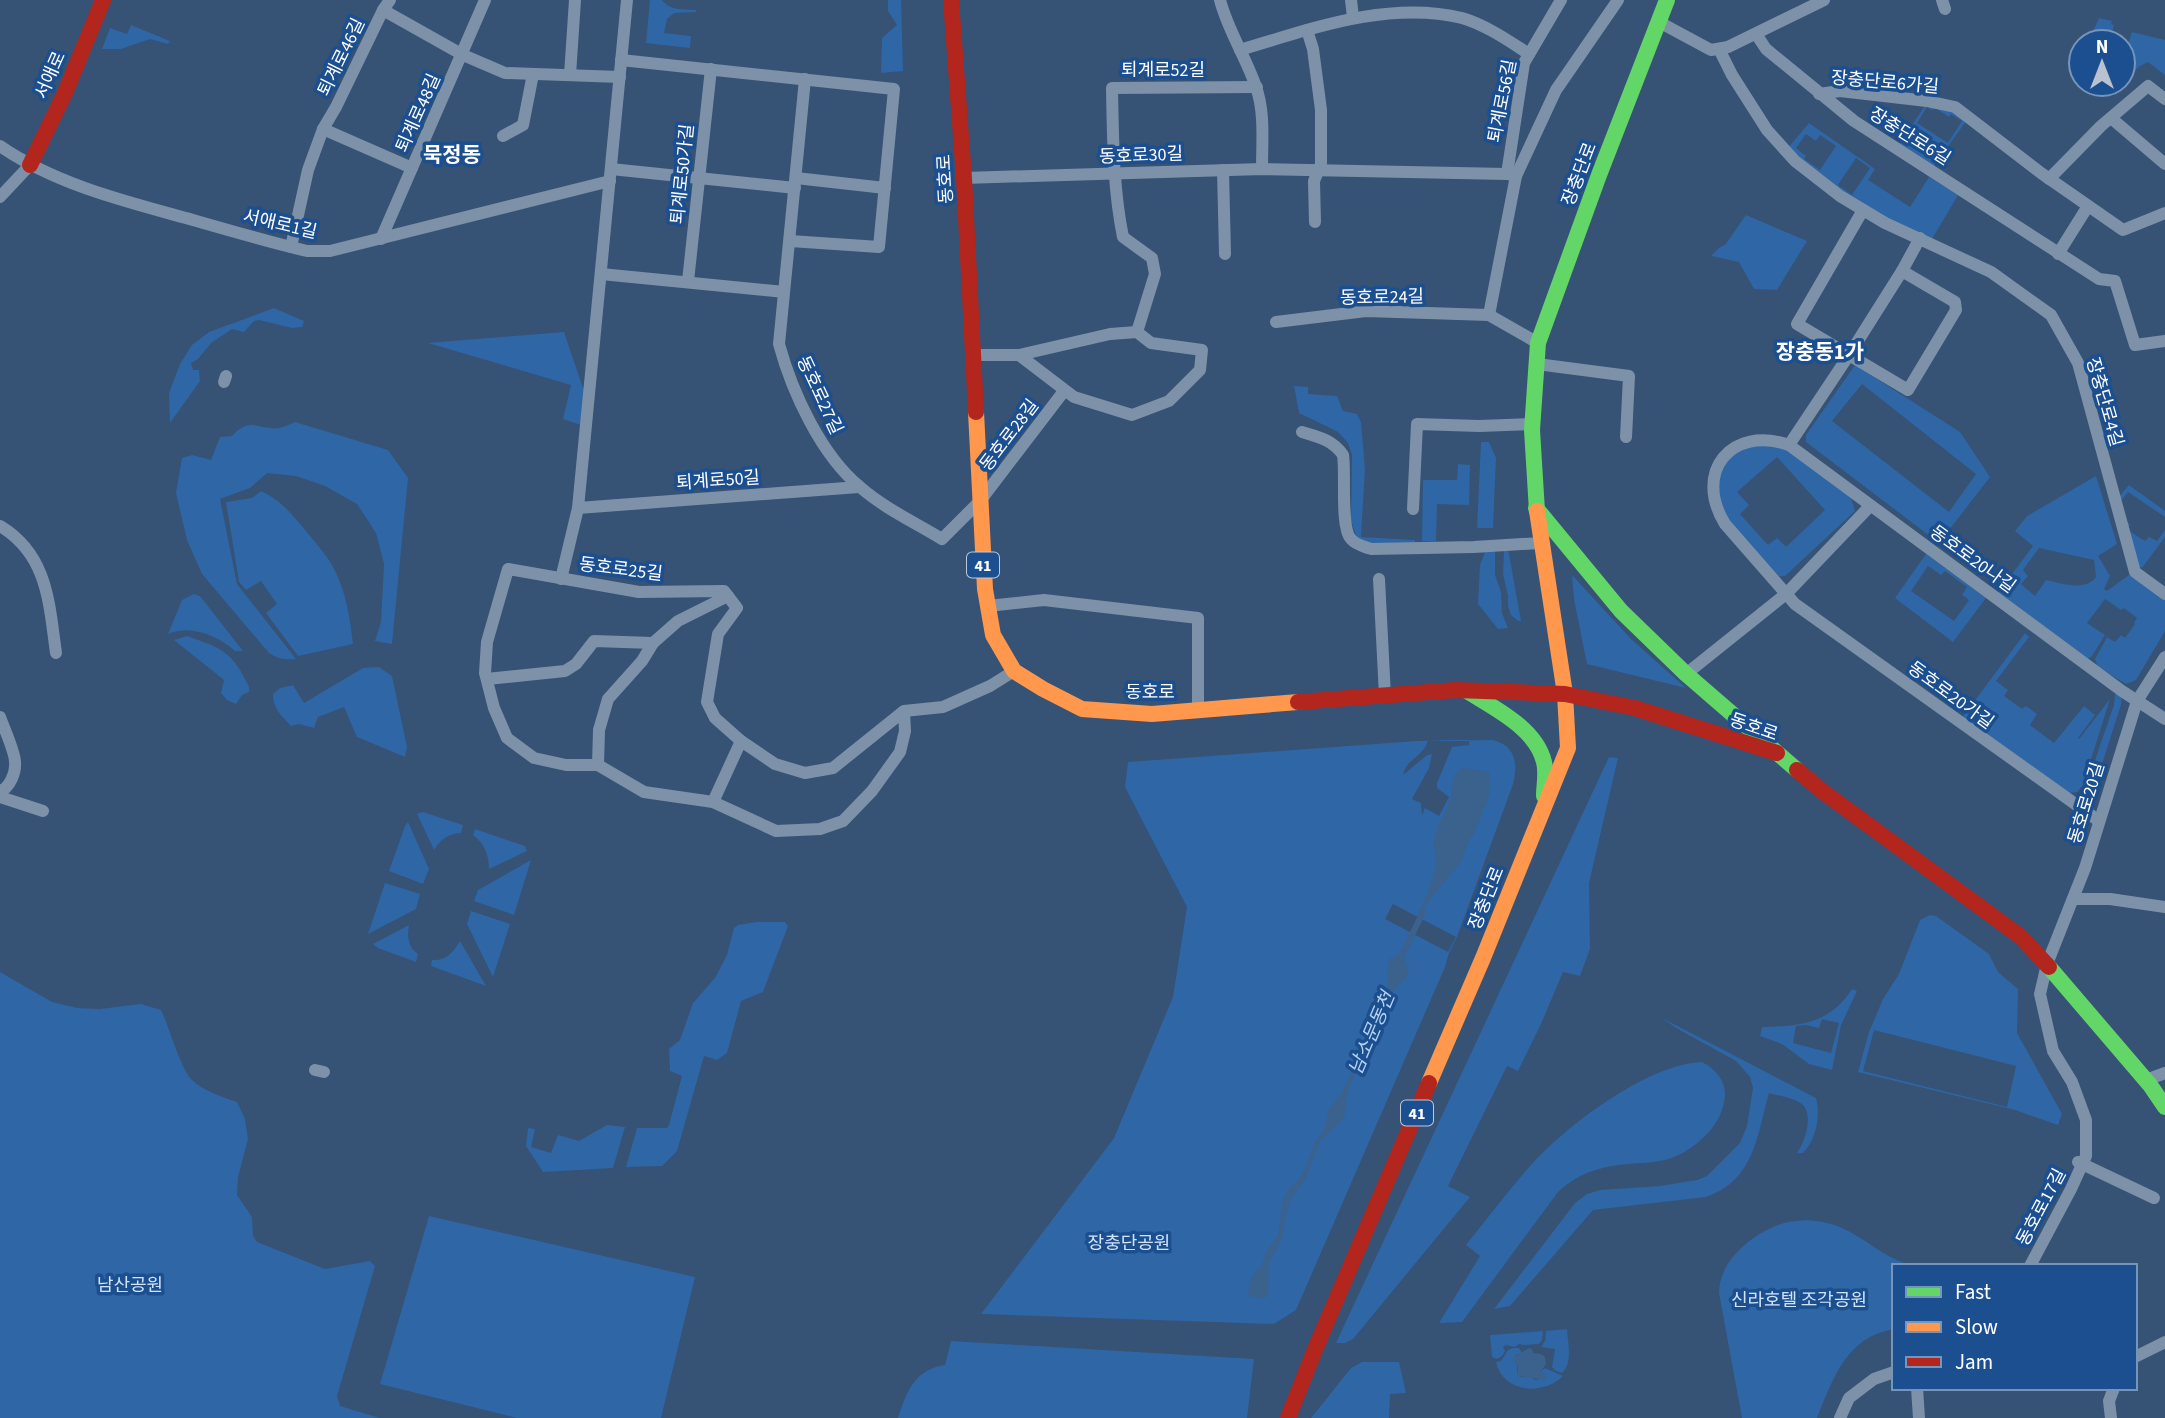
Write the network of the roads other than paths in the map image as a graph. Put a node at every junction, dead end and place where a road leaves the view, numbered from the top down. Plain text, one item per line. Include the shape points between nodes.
1 (103, 0) edge
2 (485, 0) edge
3 (575, 0) edge
4 (627, 0) edge
5 (951, 0) edge
6 (1220, 0) edge
7 (1351, 0) edge
8 (1561, 0) edge
9 (1618, 0) edge
10 (1667, 0) edge
11 (1824, 0) edge
12 (386, 5) edge
13 (1419, 5) edge
14 (1353, 17) junction
15 (1659, 22) junction
16 (1307, 30) junction
17 (1756, 34) junction
18 (1719, 49) junction
19 (1240, 50) junction
20 (1529, 54) junction
21 (463, 55) junction
22 (621, 60) junction
23 (711, 69) junction
24 (533, 74) junction
25 (570, 75) junction
26 (620, 77) junction
27 (805, 79) junction
28 (1257, 87) junction
29 (1819, 94) junction
30 (2165, 99) edge
31 (2111, 118) junction
32 (323, 129) junction
33 (503, 136) dead end
34 (0, 146) edge
35 (2165, 164) edge
36 (30, 165) junction
37 (412, 168) junction
38 (1262, 169) junction
39 (1223, 170) junction
40 (1319, 170) junction
41 (1114, 173) junction
42 (610, 175) junction
43 (1511, 175) junction
44 (699, 178) junction
45 (964, 178) junction
46 (2049, 179) junction
47 (795, 183) junction
48 (885, 188) junction
49 (0, 197) edge
50 (2088, 206) junction
51 (1863, 210) junction
52 (2165, 213) edge
53 (1315, 222) dead end
54 (1920, 238) junction
55 (381, 239) junction
56 (790, 241) junction
57 (291, 247) junction
58 (1225, 254) dead end
59 (2058, 254) junction
60 (1902, 271) junction
61 (601, 274) junction
62 (688, 281) junction
63 (784, 292) junction
64 (1489, 315) junction
65 (1276, 322) dead end
66 (1137, 332) junction
67 (2165, 341) edge
68 (1538, 344) junction
69 (974, 355) junction
70 (1018, 355) junction
71 (1849, 355) junction
72 (1536, 364) junction
73 (1064, 391) junction
74 (1532, 425) junction
75 (1302, 432) dead end
76 (1626, 438) dead end
77 (1754, 440) joint
78 (1789, 446) junction
79 (859, 487) junction
80 (980, 501) junction
81 (1870, 506) junction
82 (1536, 507) junction
83 (578, 508) junction
84 (1413, 509) dead end
85 (0, 526) edge
86 (1540, 543) junction
87 (561, 579) junction
88 (1380, 579) dead end
89 (1786, 594) junction
90 (2165, 594) edge
91 (728, 596) junction
92 (988, 606) junction
93 (653, 643) junction
94 (56, 653) dead end
95 (2165, 657) edge
96 (1014, 671) junction
97 (1686, 674) junction
98 (487, 679) junction
99 (1461, 690) junction
100 (1565, 694) junction
101 (1385, 696) junction
102 (2137, 701) junction
103 (1198, 710) junction
104 (904, 711) junction
105 (0, 717) edge
106 (2165, 719) edge
107 (741, 741) junction
108 (1777, 753) junction
109 (598, 765) junction
110 (0, 791) edge
111 (0, 797) edge
112 (713, 802) junction
113 (1544, 807) junction
114 (43, 811) dead end
115 (2099, 821) junction
116 (2073, 899) junction
117 (2165, 907) edge
118 (2048, 964) junction
119 (2165, 1073) edge
120 (2146, 1080) junction
121 (2165, 1107) edge
122 (2080, 1163) junction
123 (2154, 1198) dead end
124 (2031, 1264) edge
125 (2165, 1342) edge
126 (2137, 1356) edge
127 (1892, 1373) edge
128 (1917, 1390) edge
129 (2113, 1390) edge
130 (1287, 1418) edge
131 (1840, 1418) edge
132 (1919, 1418) edge
133 (2111, 1418) edge

1 - 36 main road, 서애로
2 - 21 street, 퇴계로48길
3 - 25 street
4 - 22 street
5 - 45 main road, 동호로 / 41
6 - 19 street
7 - 14 street
8 - 20 street, 퇴계로56길
9 - 43 street via 1556,90
10 - 15 main road, 장충단로
11 - 17 street
12 - 21 street
12 - 32 street, 퇴계로46길
13 - 14 street
13 - 20 street via 1464,18
14 - 16 street
15 - 18 street via 1711,50
15 - 68 main road, 장충단로
16 - 19 street
16 - 40 street via 1319,81
17 - 18 street
17 - 29 street, 장충단로6길 via 1766,49
18 - 51 street, 장충단로4길 via 1767,130 1795,161
19 - 28 street
20 - 43 street, 퇴계로56길 via 1524,63
21 - 24 street via 505,73
21 - 37 street, 퇴계로48길
22 - 23 street
22 - 26 street
23 - 27 street
23 - 44 street, 퇴계로50가길
24 - 25 street
24 - 33 street via 523,125
25 - 26 street
26 - 42 street
27 - 47 street, 동호로27길
27 - 48 street via 894,89
28 - 38 street
28 - 41 street, 퇴계로52길 via 1112,88
29 - 46 street, 장충단로6가길 via 1840,91 1955,107
29 - 59 street, 장충단로6길 via 1853,121
30 - 31 street via 2148,86
31 - 35 street
31 - 46 street
32 - 37 street
32 - 57 street, 퇴계로46길 via 308,170
34 - 36 street
36 - 49 street, 서애로
36 - 57 street, 서애로1길 via 137,205
37 - 55 street, 퇴계로48길
38 - 39 street, 동호로30길
38 - 40 street, 동호로30길
39 - 41 street, 동호로30길
39 - 58 street
40 - 43 street, 동호로30길
40 - 53 street via 1314,181
41 - 45 street, 동호로30길
41 - 66 street via 1123,237 1152,258 1154,274
42 - 44 street
42 - 55 street, 서애로1길
42 - 61 street
43 - 64 street
44 - 47 street
44 - 62 street, 퇴계로50가길
45 - 69 main road, 동호로 / 41
46 - 50 street, 장충단로6가길
47 - 48 street
47 - 56 street, 동호로27길
48 - 56 street via 879,247
50 - 52 street, 장충단로6가길 via 2123,230
50 - 59 street
51 - 54 street, 장충단로4길
51 - 71 street via 1797,324
54 - 60 street
54 - 90 street, 장충단로4길 via 1991,272 2051,315 2078,363 2135,572
55 - 57 street, 서애로1길 via 330,251
56 - 63 street, 동호로27길
59 - 67 street, 장충단로6길 via 2099,279 2115,281 2135,345
60 - 71 street
60 - 71 street via 1955,302 1956,310 1908,390
61 - 62 street
61 - 83 street
62 - 63 street
63 - 79 street, 동호로27길 via 779,344 785,365 820,442
64 - 65 street, 동호로24길 via 1366,311
64 - 68 street, 동호로24길
66 - 70 street
66 - 73 street via 1151,344 1202,350 1200,370 1170,401 1132,415
68 - 72 main road, 장충단로
69 - 70 street
69 - 80 main road, 동호로 / 41
70 - 73 street
71 - 78 street
72 - 74 main road, 장충단로
72 - 76 street via 1629,376
73 - 80 street, 동호로28길
74 - 82 main road, 장충단로
74 - 84 street via 1417,424
75 - 86 street via 1327,439 1343,455 1345,528 1360,545
77 - 78 street, 동호로20나길
77 - 89 street, 동호로20가길 via 1740,444 1718,465 1712,494 1725,524
78 - 81 street, 동호로20나길
79 - 80 street, 동호로27길 via 942,538
79 - 83 street, 퇴계로50길
80 - 92 main road, 동호로 / 41
81 - 89 street
81 - 102 street, 동호로20나길
82 - 86 main road, 장충단로
82 - 97 main road via 1621,611
83 - 87 street
85 - 94 street via 17,536 46,583
86 - 100 main road, 장충단로
87 - 91 street, 동호로25길 via 639,592 724,591
87 - 98 street, 동호로25길 via 508,569 487,642
88 - 101 street
89 - 97 street
89 - 115 street, 동호로20가길
91 - 93 street via 678,621
91 - 107 street via 737,608 718,634 707,702 715,718
92 - 96 main road, 동호로 / 41 via 993,635
92 - 103 street, 동호로 via 1044,600 1198,618
93 - 98 street via 594,641 565,671
93 - 109 street via 608,699 599,730
95 - 102 street, 동호로20길
96 - 103 main road, 동호로 / 41 via 1083,709 1152,714
96 - 104 street via 943,707
97 - 108 main road
98 - 109 street via 507,738 534,758
99 - 100 main road, 동호로 / 41
99 - 101 main road, 동호로 / 41
99 - 113 main road via 1514,723 1538,747 1544,764
100 - 108 main road, 동호로 via 1635,708
100 - 113 main road, 장충단로 / 41 via 1568,748
101 - 103 main road, 동호로 / 41
102 - 106 street, 동호로20나길
102 - 115 street, 동호로20길
104 - 107 street via 833,768 805,773 775,764
104 - 112 street via 900,752 843,821 820,829 776,831
105 - 110 street via 15,762 11,782
107 - 112 street
108 - 118 main road, 동호로 via 2021,937
109 - 112 street via 645,792
111 - 114 street
113 - 130 main road, 장충단로 / 41
115 - 116 street, 동호로20길
116 - 117 street
116 - 118 street, 동호로20길
118 - 120 main road, 동호로
118 - 122 street, 동호로17길 via 2040,994 2053,1051 2086,1120 2086,1156
119 - 120 street
120 - 121 main road, 동호로
122 - 123 street, 동호로17길
122 - 124 street, 동호로17길
125 - 126 street
127 - 131 street via 1874,1378 1849,1398
128 - 132 street
129 - 133 street

